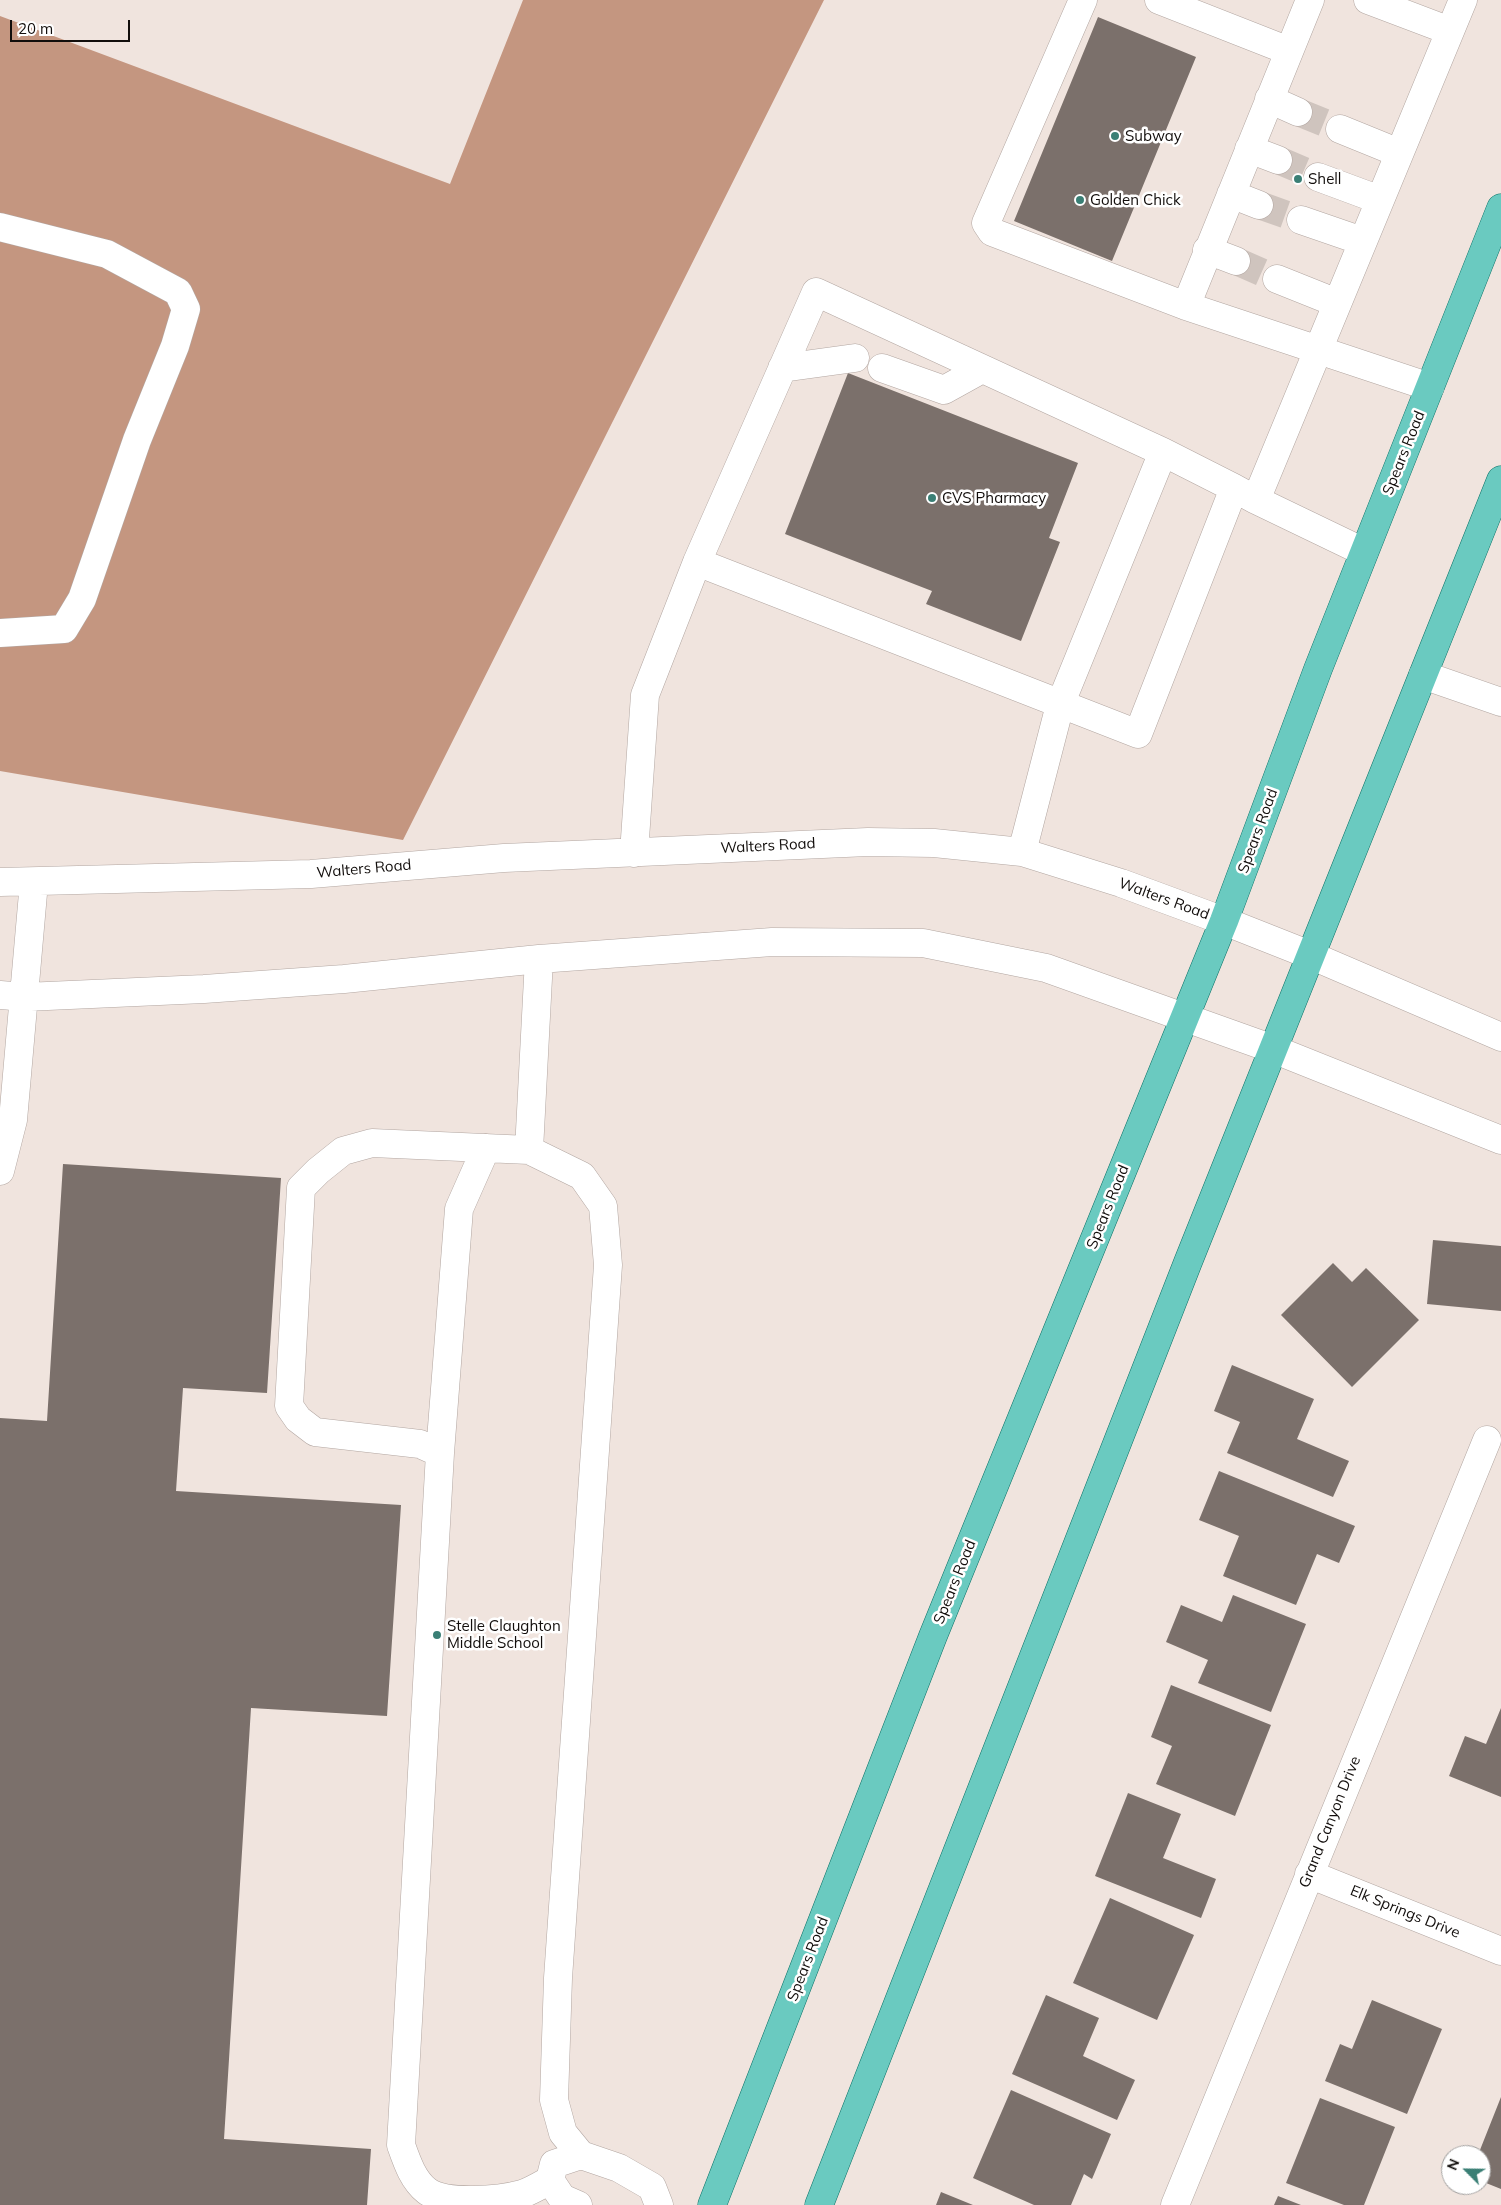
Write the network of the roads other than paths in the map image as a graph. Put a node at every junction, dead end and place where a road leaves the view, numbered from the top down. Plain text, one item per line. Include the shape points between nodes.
1 (1084, 0) edge
2 (1159, 0) edge
3 (1310, 0) edge
4 (1368, 0) edge
5 (1463, 0) edge
6 (1450, 31) junction
7 (1289, 51) junction
8 (1269, 99) junction
9 (1298, 112) tunnel mouth
10 (1340, 129) tunnel mouth
11 (1249, 149) junction
12 (1399, 153) junction
13 (1278, 160) tunnel mouth
14 (1318, 177) tunnel mouth
15 (1230, 194) junction
16 (1380, 200) junction
17 (1259, 205) tunnel mouth
18 (1501, 208) edge
19 (1300, 220) tunnel mouth
20 (0, 227) edge
21 (1362, 241) junction
22 (1207, 250) junction
23 (1236, 261) tunnel mouth
24 (1277, 279) tunnel mouth
25 (1337, 303) junction
26 (1186, 306) junction
27 (1317, 351) junction
28 (855, 358) dead end
29 (782, 368) junction
30 (882, 368) dead end
31 (982, 368) junction
32 (1430, 387) junction
33 (1162, 452) junction
34 (1501, 480) edge
35 (1245, 494) junction
36 (1364, 552) junction
37 (698, 562) junction
38 (0, 633) edge
39 (1423, 675) junction
40 (1499, 698) edge
41 (1060, 705) junction
42 (1022, 852) junction
43 (634, 853) junction
44 (0, 882) edge
45 (34, 882) junction
46 (1224, 921) junction
47 (1310, 955) junction
48 (539, 959) junction
49 (12, 996) edge
50 (1185, 1018) junction
51 (1501, 1037) edge
52 (1273, 1049) junction
53 (1501, 1140) edge
54 (486, 1148) junction
55 (529, 1150) junction
56 (0, 1171) edge
57 (1488, 1440) dead end
58 (440, 1453) junction
59 (1309, 1874) junction
60 (1501, 1950) edge
61 (581, 2154) junction
62 (550, 2180) junction
63 (578, 2205) edge
64 (659, 2205) edge
65 (712, 2205) edge
66 (819, 2205) edge
67 (1175, 2205) edge

1 - 26 street via 986,224 992,232
2 - 7 street
3 - 7 street
4 - 6 street
5 - 6 street
6 - 12 street
7 - 8 street
8 - 9 street
8 - 11 street
10 - 12 street
11 - 13 street
11 - 15 street
12 - 16 street
14 - 16 street
15 - 17 street
15 - 22 street
16 - 21 street
18 - 32 main road, Spears Road
19 - 21 street
20 - 38 street via 107,254 178,292 186,309 82,599 64,629
21 - 25 street
22 - 23 street
22 - 26 street
24 - 25 street
25 - 27 street
26 - 27 street
27 - 32 street
27 - 35 street
28 - 29 street
29 - 31 street via 816,292
29 - 37 street
30 - 31 street via 944,390
31 - 33 street
32 - 36 main road, Spears Road
33 - 35 street
33 - 41 street
34 - 39 main road
35 - 36 street
35 - 41 street via 1138,734
36 - 46 main road, Spears Road
37 - 41 street
37 - 43 street via 645,695
39 - 40 street
39 - 47 main road
41 - 42 street
42 - 43 street, Walters Road via 934,843 868,842
42 - 46 street, Walters Road via 1121,883
43 - 45 street, Walters Road via 504,858 311,874
44 - 45 street, Walters Road
45 - 49 street
46 - 47 street, Walters Road
46 - 50 main road, Spears Road
47 - 51 street, Walters Road
47 - 52 main road
48 - 49 street via 344,979
48 - 50 street via 772,942 923,943 1046,968
48 - 55 street
49 - 56 street via 13,1120
50 - 52 street
50 - 65 main road, Spears Road via 933,1636
52 - 53 street
52 - 66 main road
54 - 55 street
54 - 58 street via 459,1209
54 - 58 street via 372,1143 344,1150 301,1188 289,1406 298,1419 315,1432 420,1444
55 - 61 street via 582,1176 603,1206 608,1265 558,1968 554,2100 563,2133
57 - 59 street, Grand Canyon Drive
58 - 62 street via 401,2145 411,2172 428,2192 456,2200 477,2201 523,2194
59 - 60 street, Elk Springs Drive
59 - 67 street, Grand Canyon Drive
61 - 62 street via 554,2164
61 - 64 street via 619,2168 652,2187
62 - 63 street via 562,2198

